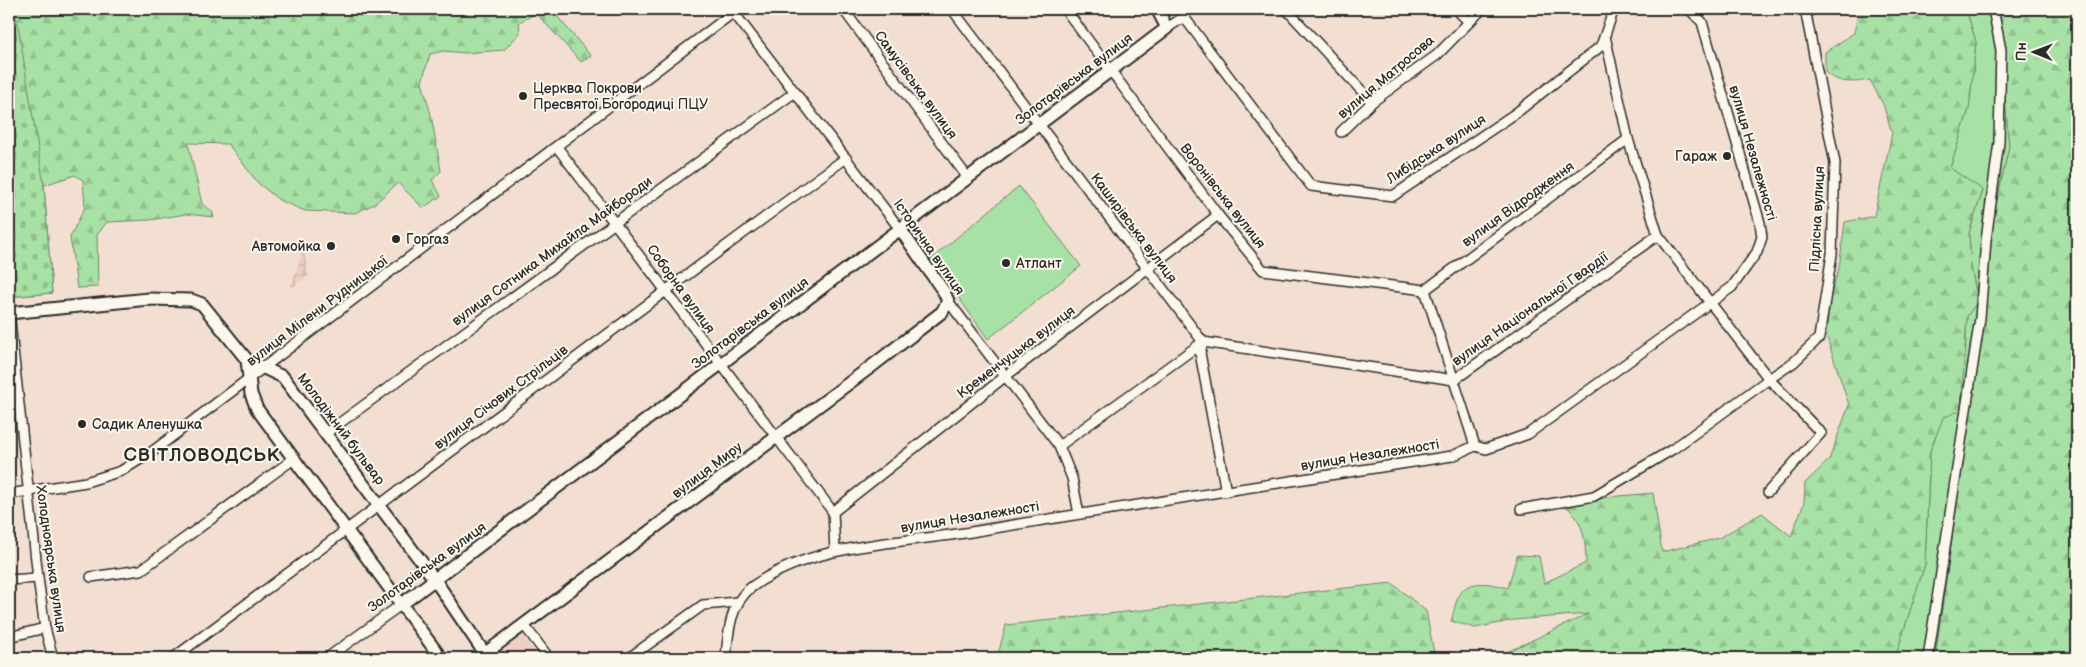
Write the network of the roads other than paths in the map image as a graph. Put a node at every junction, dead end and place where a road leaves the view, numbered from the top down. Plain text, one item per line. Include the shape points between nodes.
1 (843, 9) edge
2 (952, 9) edge
3 (1065, 9) edge
4 (1157, 9) edge
5 (1286, 9) edge
6 (1456, 9) edge
7 (1482, 9) edge
8 (1614, 9) edge
9 (1689, 9) edge
10 (1805, 9) edge
11 (1993, 9) edge
12 (734, 10) edge
13 (1185, 13) edge
14 (1468, 21) junction
15 (1167, 28) junction
16 (1605, 36) junction
17 (1112, 70) junction
18 (795, 92) junction
19 (1372, 102) junction
20 (1039, 124) junction
21 (1342, 132) dead end
22 (1628, 140) junction
23 (557, 148) junction
24 (846, 158) junction
25 (968, 178) junction
26 (1218, 216) junction
27 (614, 223) junction
28 (900, 229) junction
29 (1658, 235) junction
30 (1147, 270) junction
31 (1425, 290) junction
32 (666, 291) junction
33 (948, 301) junction
34 (1710, 304) junction
35 (9, 313) edge
36 (1203, 342) junction
37 (247, 360) junction
38 (720, 365) junction
39 (265, 367) junction
40 (1007, 375) junction
41 (249, 379) junction
42 (1769, 379) junction
43 (1454, 380) junction
44 (326, 433) junction
45 (776, 438) junction
46 (1059, 446) junction
47 (1475, 446) junction
48 (295, 458) junction
49 (1226, 492) junction
50 (1768, 492) dead end
51 (28, 493) junction
52 (9, 494) edge
53 (381, 506) junction
54 (1522, 510) dead end
55 (832, 512) junction
56 (1079, 514) junction
57 (348, 530) junction
58 (835, 551) junction
59 (90, 577) dead end
60 (38, 578) junction
61 (9, 580) edge
62 (435, 580) junction
63 (738, 602) junction
64 (402, 604) junction
65 (524, 625) junction
66 (44, 628) junction
67 (9, 637) edge
68 (482, 656) edge
69 (53, 658) edge
70 (173, 658) edge
71 (328, 658) edge
72 (441, 658) edge
73 (549, 658) edge
74 (629, 658) edge
75 (726, 658) edge
76 (1928, 658) edge

1 - 25 street, Самусівська вулиця
2 - 20 street, Каширівська вулиця
3 - 17 street, Воронівська вулиця
4 - 15 main road
5 - 19 street
6 - 14 street
7 - 14 street
8 - 16 street, Либідська вулиця
9 - 34 street, вулиця Незалежності via 1702,22 1762,237 1757,252 1738,280
10 - 42 street, Підлісна вулиця via 1834,163 1832,254 1819,338 1794,362
11 - 76 street via 2001,50 1999,142 1980,318
12 - 18 street, Історична вулиця
12 - 23 street, вулиця Мілени Рудницької
13 - 15 street, Золотарівська вулиця
13 - 16 street, Либідська вулиця via 1311,186 1393,196 1516,113 1601,46
14 - 19 street, вулиця Матросова via 1437,54
15 - 17 main road, Золотарівська вулиця
16 - 22 street
17 - 20 main road, Золотарівська вулиця
17 - 26 street, Воронівська вулиця
18 - 24 street, Історична вулиця
18 - 27 street, вулиця Сотника Михайла Майбороди
19 - 21 street, вулиця Матросова
20 - 25 main road, Золотарівська вулиця
20 - 30 street, Каширівська вулиця
22 - 29 street
22 - 31 street, вулиця Відродження
23 - 27 street, Соборна вулиця
23 - 39 street, вулиця Мілени Рудницької
24 - 28 street, Історична вулиця
24 - 32 street, вулиця Січових Стрільців
25 - 28 main road, Золотарівська вулиця
26 - 30 street, Кременчуцька вулиця
26 - 31 street, Воронівська вулиця via 1263,270
27 - 32 street, Соборна вулиця
27 - 44 street, вулиця Сотника Михайла Майбороди
28 - 33 main road, Історична вулиця
28 - 38 main road, Золотарівська вулиця
29 - 34 street
29 - 43 street, вулиця Національної Гвардії
30 - 36 street, Каширівська вулиця
30 - 40 street, Кременчуцька вулиця
31 - 43 street
32 - 38 street, Соборна вулиця
32 - 53 street, вулиця Січових Стрільців
33 - 40 street, Історична вулиця
33 - 45 main road, вулиця Миру via 942,312
34 - 42 street
34 - 47 street, вулиця Незалежності via 1528,434 1486,449
35 - 37 main road via 148,299 191,300 202,304 212,314
35 - 51 street, Холодноярська вулиця
36 - 43 street, вулиця Національної Гвардії
36 - 46 street
36 - 49 street via 1200,353
37 - 39 main road, Молодіжний бульвар
37 - 41 main road
38 - 45 street, Соборна вулиця
38 - 62 main road, Золотарівська вулиця
39 - 41 street, вулиця Мілени Рудницької
39 - 44 main road, Молодіжний бульвар via 283,377
40 - 46 street, Історична вулиця
40 - 55 street, Кременчуцька вулиця
41 - 48 main road via 257,409
41 - 51 street, вулиця Мілени Рудницької via 122,471 86,482
42 - 50 street via 1821,433
42 - 54 street, Підлісна вулиця via 1673,448 1594,496
43 - 47 street
44 - 53 main road, Молодіжний бульвар
45 - 55 street, Соборна вулиця
45 - 65 main road, вулиця Миру
46 - 56 street, Історична вулиця via 1072,478
47 - 49 street, вулиця Незалежності via 1452,456
48 - 57 main road
48 - 59 street via 142,570
49 - 56 street, вулиця Незалежності
51 - 52 street, вулиця Мілени Рудницької
51 - 60 street, Холодноярська вулиця
53 - 57 street, вулиця Січових Стрільців
53 - 62 main road, Молодіжний бульвар
55 - 58 street
56 - 58 street, вулиця Незалежності
57 - 64 main road
57 - 70 street, вулиця Січових Стрільців
58 - 63 street, вулиця Незалежності via 772,574 751,588
60 - 61 street
60 - 66 street, Холодноярська вулиця
62 - 64 main road, Золотарівська вулиця
62 - 68 main road, Молодіжний бульвар
63 - 74 street via 703,605
63 - 75 street, вулиця Незалежності via 729,627
64 - 71 street, Золотарівська вулиця
64 - 72 main road
65 - 68 main road, вулиця Миру
65 - 73 street
66 - 67 street
66 - 69 street, Холодноярська вулиця

